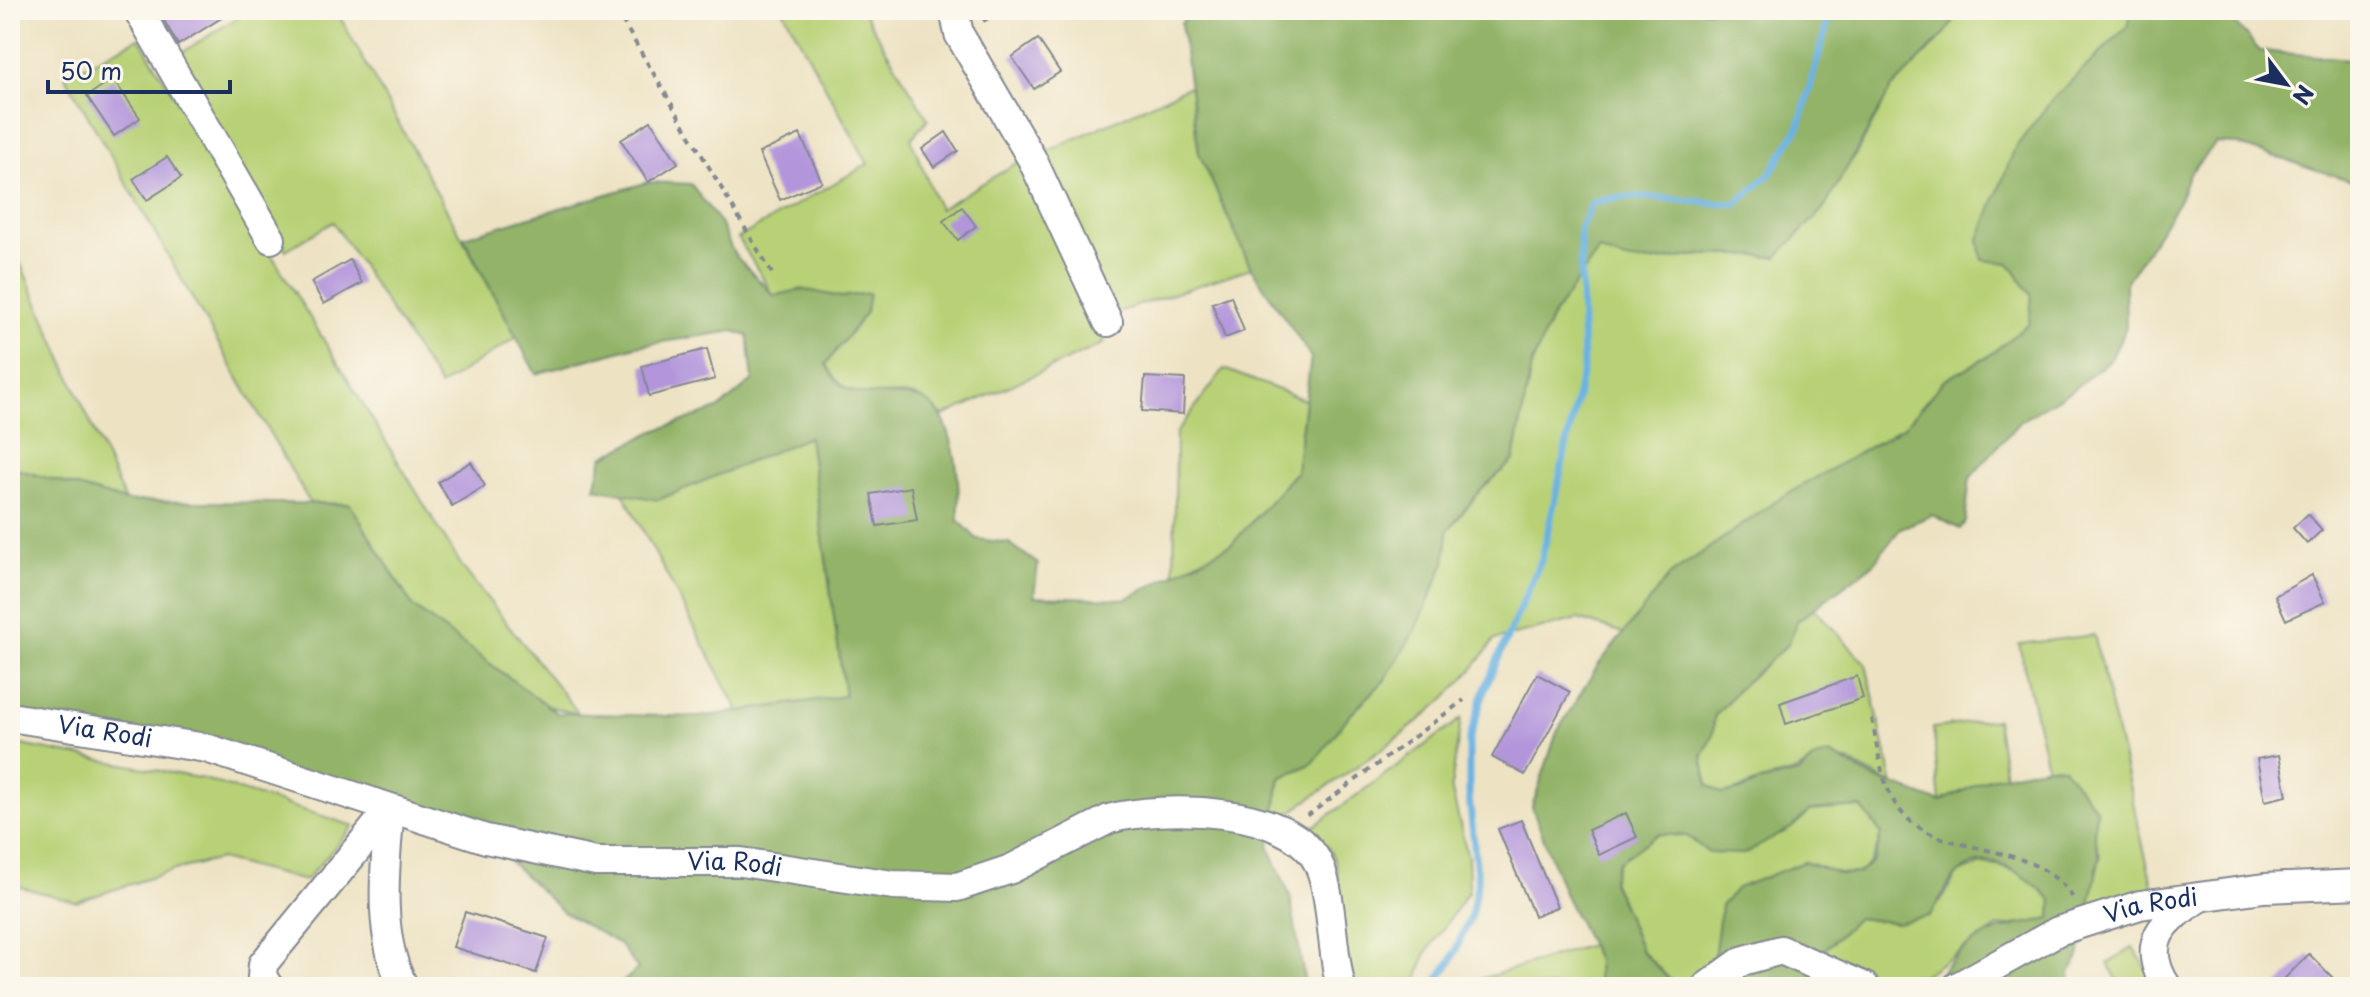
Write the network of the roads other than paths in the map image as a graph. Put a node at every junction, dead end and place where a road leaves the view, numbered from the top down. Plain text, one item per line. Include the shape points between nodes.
1 (138, 10) edge
2 (954, 10) edge
3 (271, 239) dead end
4 (1108, 322) dead end
5 (10, 717) edge
6 (390, 809) junction
7 (2360, 884) edge
8 (2205, 895) junction
9 (269, 987) edge
10 (404, 987) edge
11 (1341, 987) edge
12 (1706, 987) edge
13 (1865, 987) edge
14 (1957, 987) edge
15 (2167, 987) edge

1 - 3 street
2 - 4 street via 959,34 1032,159
5 - 6 street, Via Rodi via 206,748
6 - 9 street via 263,964 262,977
6 - 10 street via 389,948
6 - 11 street, Via Rodi via 486,839 596,862 755,863 922,888 983,880 1123,815 1170,812 1245,818 1286,831 1312,852 1322,873
7 - 8 street, Via Rodi
8 - 14 street, Via Rodi via 2140,905 2058,931
8 - 15 street via 2173,916 2160,932 2153,950 2155,966
12 - 13 street via 1742,961 1781,950

